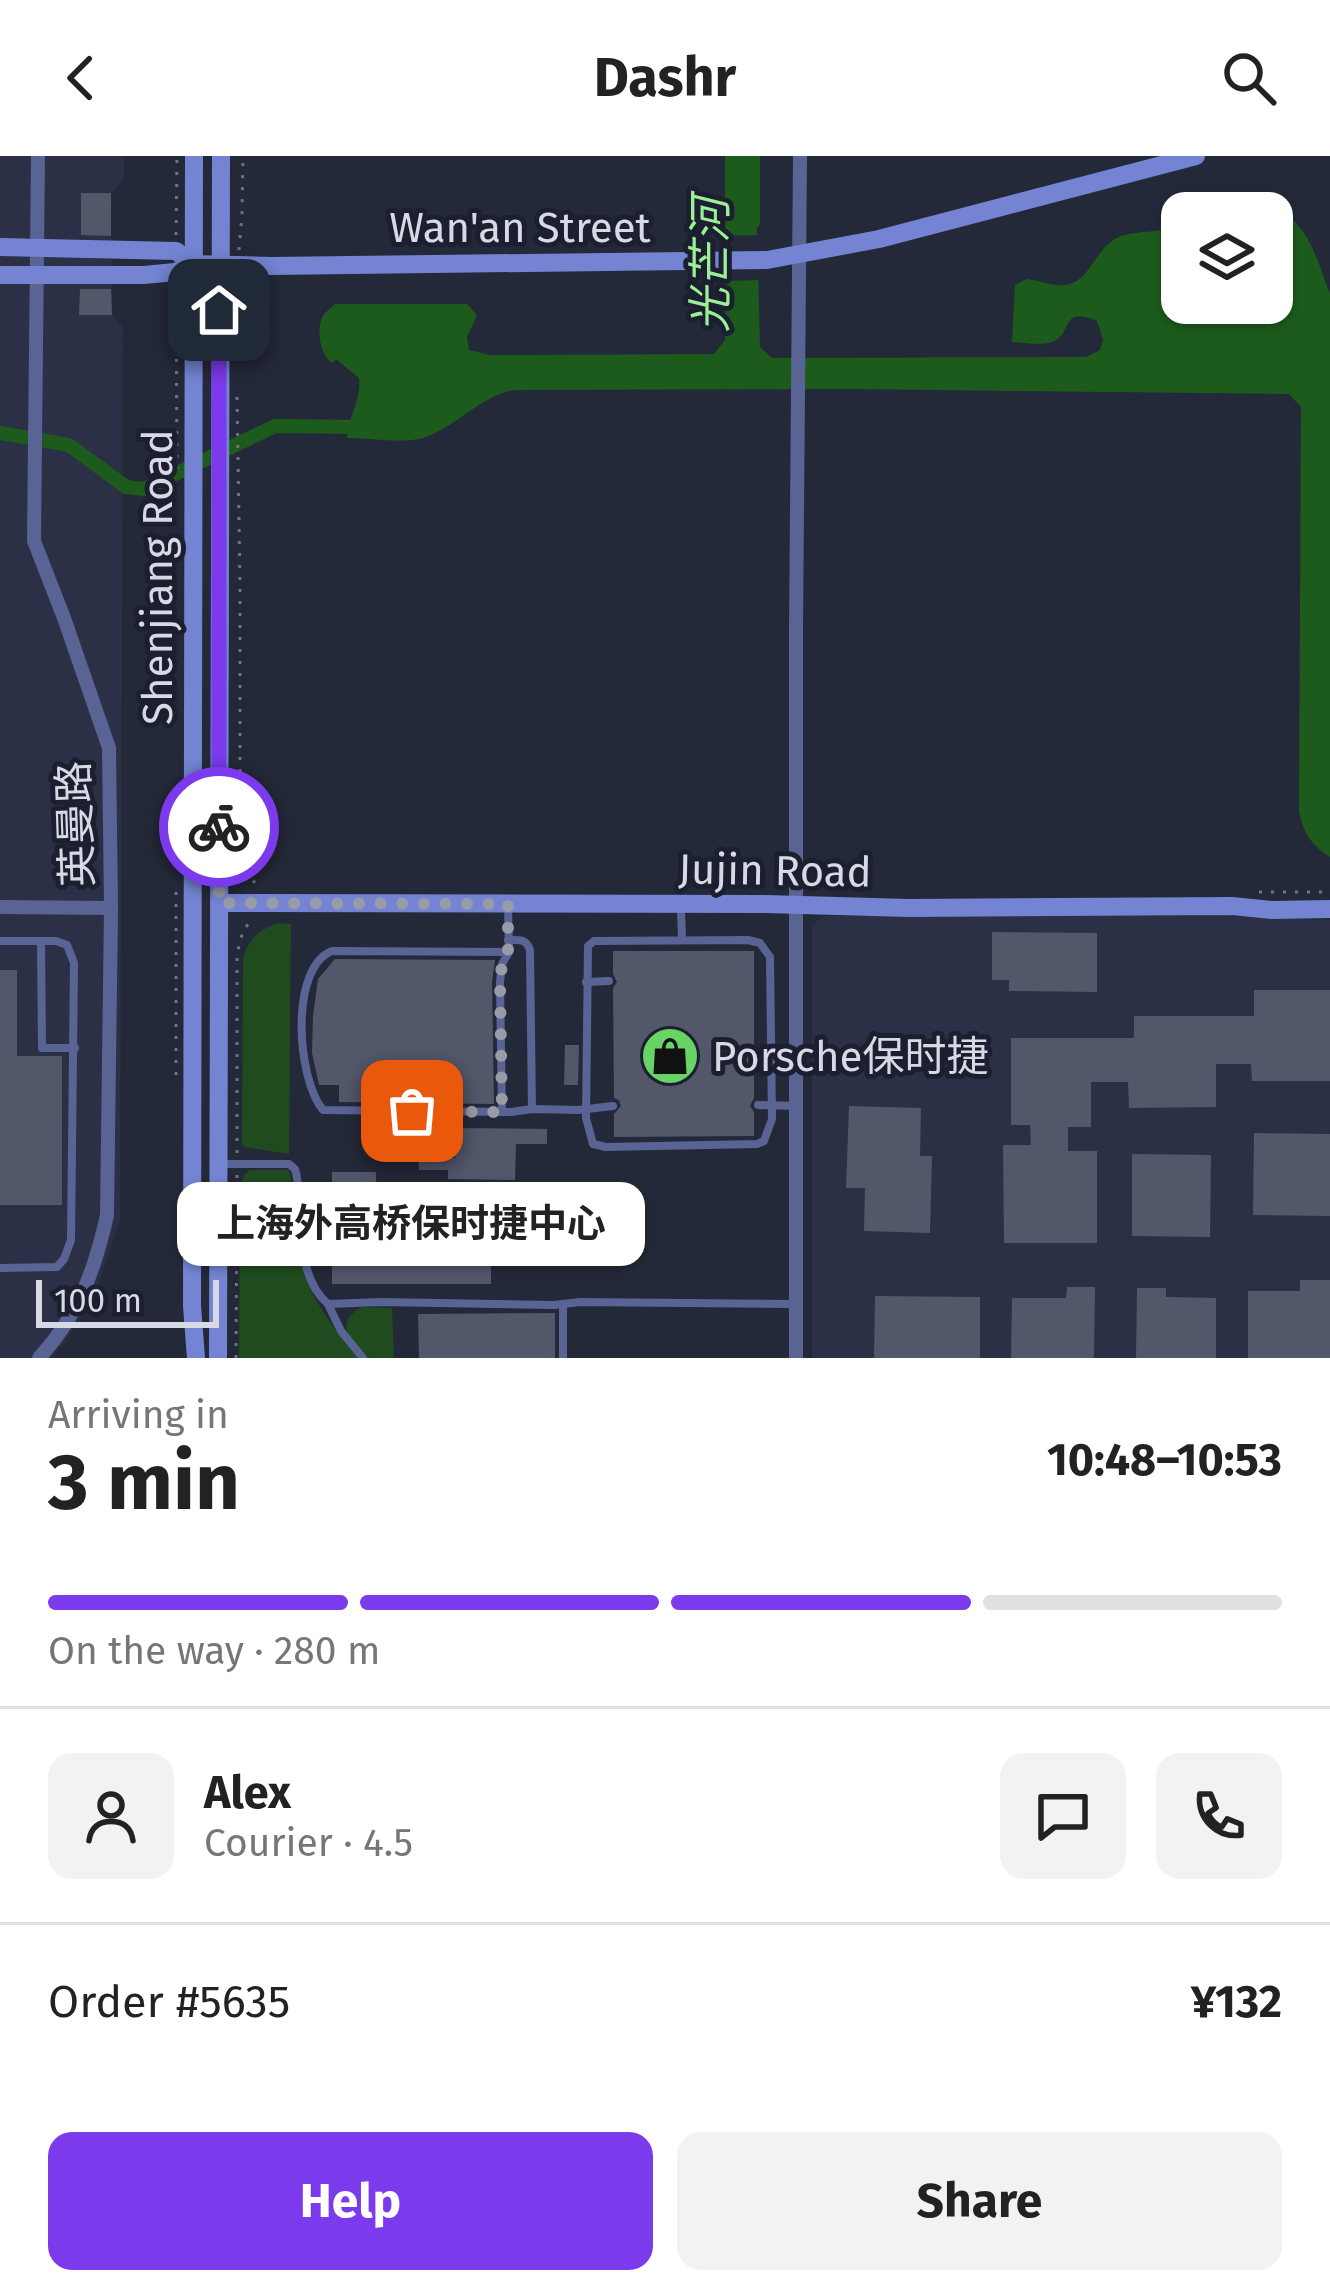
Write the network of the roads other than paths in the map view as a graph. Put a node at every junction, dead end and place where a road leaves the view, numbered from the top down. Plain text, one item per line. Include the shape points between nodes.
1 (38, 156) edge
2 (194, 156) edge
3 (221, 156) edge
4 (800, 156) edge
5 (1196, 156) edge
6 (0, 247) edge
7 (37, 247) junction
8 (799, 254) junction
9 (229, 264) junction
10 (184, 268) junction
11 (0, 275) edge
12 (37, 275) junction
13 (219, 903) junction
14 (508, 904) junction
15 (0, 907) edge
16 (797, 907) junction
17 (110, 908) junction
18 (1330, 909) edge
19 (681, 911) dead end
20 (508, 940) junction
21 (682, 940) junction
22 (0, 941) edge
23 (41, 941) junction
24 (508, 952) junction
25 (609, 981) dead end
26 (586, 982) junction
27 (75, 1048) junction
28 (613, 1106) dead end
29 (758, 1106) dead end
30 (770, 1106) junction
31 (797, 1106) junction
32 (587, 1108) junction
33 (532, 1109) junction
34 (502, 1112) junction
35 (220, 1164) junction
36 (0, 1268) edge
37 (328, 1304) junction
38 (563, 1304) junction
39 (796, 1304) junction
40 (39, 1358) edge
41 (196, 1358) edge
42 (218, 1358) edge
43 (363, 1358) edge
44 (563, 1358) edge
45 (796, 1358) edge

1 - 7 street, 英曼路
2 - 10 street, Shenjiang Road
3 - 9 street, Shenjiang Road
4 - 8 street
5 - 8 street, Wan'an Street
6 - 7 street
7 - 10 street via 176,250
7 - 12 street, 英曼路
8 - 9 street, Wan'an Street via 719,262
8 - 16 street
9 - 10 street, Wan'an Street
9 - 13 street, Shenjiang Road
10 - 12 street, Wan'an Street
10 - 41 street, Shenjiang Road via 193,494
11 - 12 street, Wan'an Street
12 - 17 street, 英曼路 via 34,542 109,748
13 - 14 street, Jujin Road
13 - 35 street, Shenjiang Road
14 - 16 street, Jujin Road
14 - 20 lane
15 - 17 street
16 - 18 street, Jujin Road
16 - 31 street
17 - 40 street, 英曼路 via 107,1214 80,1301
19 - 21 lane
20 - 24 lane
20 - 33 lane via 524,940 530,950
21 - 26 lane via 594,941 586,949
21 - 30 lane via 748,940 770,957
22 - 23 lane
23 - 27 lane via 56,940 73,956
23 - 27 lane via 42,1048
24 - 34 lane via 500,982
24 - 34 lane via 332,951 313,965 301,1027 323,1110
25 - 26 lane
26 - 32 lane
27 - 36 lane via 64,1258 57,1267
28 - 32 lane
29 - 30 lane
30 - 31 lane
30 - 32 lane via 770,1130 757,1144 621,1147 592,1144
31 - 39 street
32 - 33 lane
33 - 34 lane
35 - 37 lane via 295,1169 305,1257
35 - 42 street, Shenjiang Road
37 - 38 lane
37 - 43 lane
38 - 39 lane
38 - 44 lane
39 - 45 street

